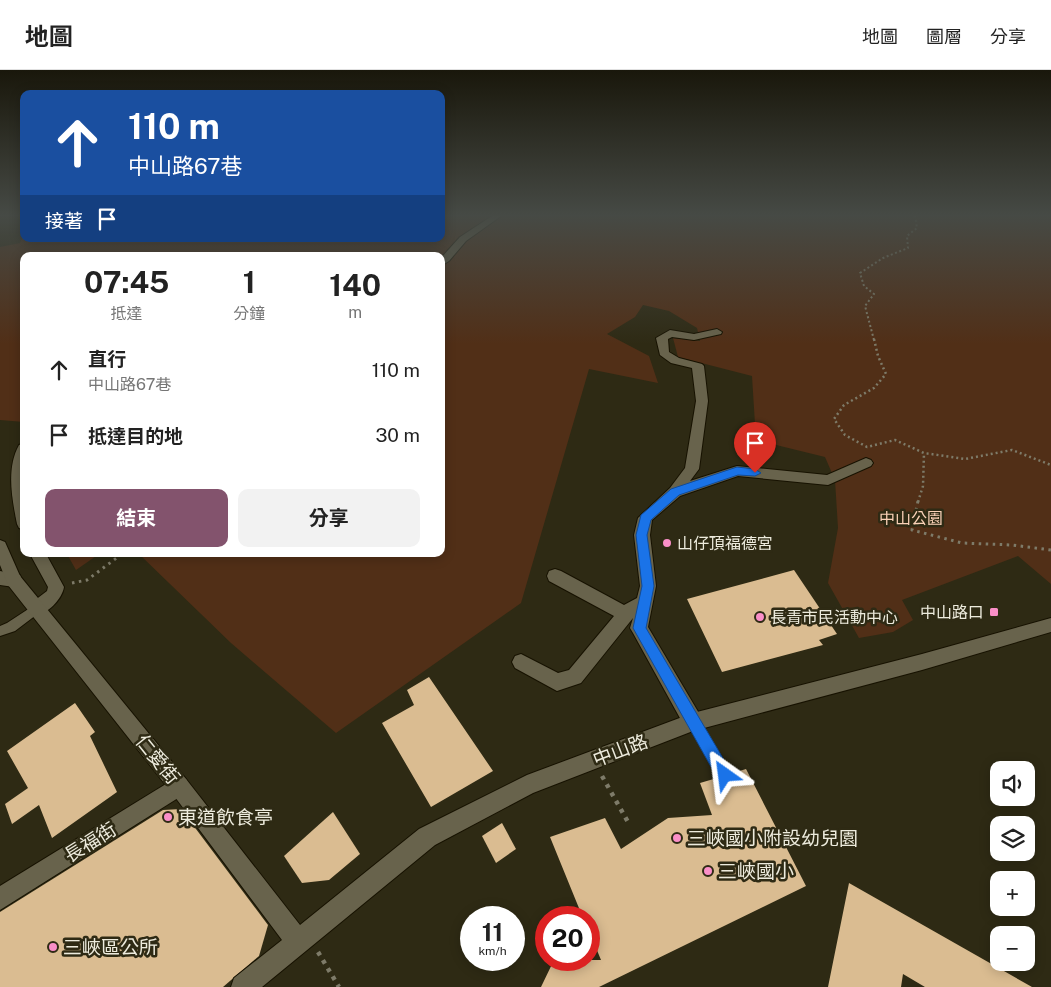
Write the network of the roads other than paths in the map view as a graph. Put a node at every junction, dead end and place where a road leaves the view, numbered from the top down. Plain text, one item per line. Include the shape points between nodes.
1 (717, 332) dead end
2 (20, 459) edge
3 (866, 463) dead end
4 (675, 492) junction
5 (20, 503) edge
6 (0, 546) edge
7 (40, 557) edge
8 (556, 576) dead end
9 (7, 579) edge
10 (643, 604) junction
11 (36, 609) junction
12 (626, 614) junction
13 (1051, 625) edge
14 (0, 631) edge
15 (521, 662) dead end
16 (693, 722) junction
17 (725, 775) dead end
18 (179, 786) junction
19 (0, 899) edge
20 (303, 938) junction
21 (243, 987) edge

1 - 4 street via 694,337 670,333 662,338 664,353 675,360 698,366 702,401 692,469
2 - 5 street via 17,488
3 - 4 street via 828,480 737,471
4 - 10 street via 645,518 642,535 648,586
6 - 9 street, 仁愛街
7 - 11 street via 56,588 55,594
8 - 12 street
9 - 11 street, 仁愛街
10 - 12 street via 632,607
10 - 16 street via 639,628
11 - 14 lane
11 - 18 street, 仁愛街
12 - 15 street via 575,677 557,682
13 - 16 street, 中山路
16 - 17 lane
16 - 20 street, 中山路 via 527,785 427,837
18 - 19 street, 長福街
18 - 20 street, 仁愛街
20 - 21 street, 中山路

